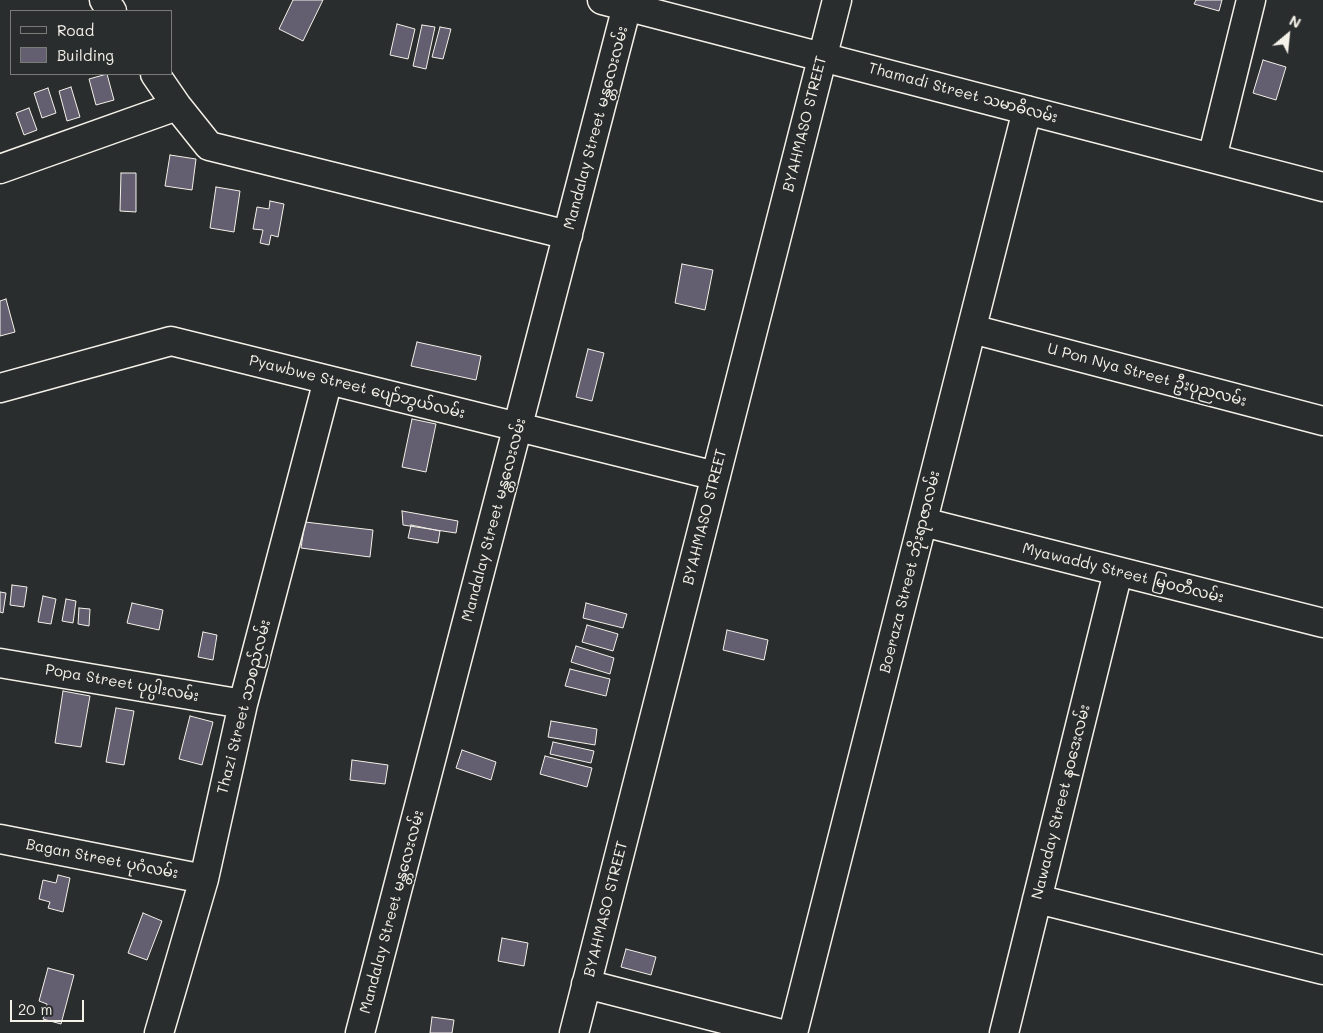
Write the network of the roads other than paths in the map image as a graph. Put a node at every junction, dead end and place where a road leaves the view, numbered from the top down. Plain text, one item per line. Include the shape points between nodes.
1 (837, 0) edge
2 (1251, 0) edge
3 (615, 3) edge
4 (822, 57) junction
5 (156, 75) edge
6 (177, 106) junction
7 (1027, 110) junction
8 (1212, 158) junction
9 (0, 169) edge
10 (1323, 187) edge
11 (568, 235) junction
12 (972, 329) junction
13 (328, 380) junction
14 (0, 388) edge
15 (1323, 421) edge
16 (518, 427) junction
17 (716, 476) junction
18 (923, 522) junction
19 (1118, 572) junction
20 (1323, 624) edge
21 (0, 663) edge
22 (243, 704) junction
23 (0, 839) edge
24 (204, 879) junction
25 (1037, 899) junction
26 (1323, 970) edge
27 (586, 984) junction
28 (159, 1033) edge
29 (360, 1033) edge
30 (574, 1033) edge
31 (778, 1033) edge
32 (793, 1033) edge
33 (1004, 1033) edge

1 - 4 street, BYAHMASO STREET
2 - 8 street
3 - 4 street, Thamadi Street သမာဓိလမ်း
3 - 11 street, Mandalay Street မန္တလေးလမ်း
4 - 7 street, Thamadi Street သမာဓိလမ်း
4 - 17 street, BYAHMASO STREET
5 - 6 street
6 - 9 street
6 - 11 street via 209,146
7 - 8 street, Thamadi Street သမာဓိလမ်း
7 - 12 street, Boeraza Street ဘိုးရာဇာလမ်း
8 - 10 street, Thamadi Street သမာဓိလမ်း
11 - 16 street, Mandalay Street မန္တလေးလမ်း
12 - 15 street, U Pon Nya Street ဦးပုညလမ်း
12 - 18 street, Boeraza Street ဘိုးရာဇာလမ်း
13 - 14 street, Pyawbwe Street ပျော်ဘွယ်လမ်း via 171,341
13 - 16 street, Pyawbwe Street ပျော်ဘွယ်လမ်း
13 - 22 street, Thazi Street သာစည်လမ်း
16 - 17 street, Pyawbwe Street ပျော်ဘွယ်လမ်း
16 - 29 street, Mandalay Street မန္တလေးလမ်း
17 - 27 street, BYAHMASO STREET
18 - 19 street, Myawaddy Street မြဝတီလမ်း
18 - 32 street, Boeraza Street ဘိုးရာဇာလမ်း
19 - 20 street, Myawaddy Street မြဝတီလမ်း
19 - 25 street, Nawaday Street နဝဒေးလမ်း
21 - 22 street, Popa Street ပုပ္ပါးလမ်း
22 - 24 street, Thazi Street သာစည်လမ်း
23 - 24 street, Bagan Street ပုဂံလမ်း
24 - 28 street, Thazi Street သာစည်လမ်း
25 - 26 street
25 - 33 street, Nawaday Street နဝဒေးလမ်း
27 - 30 street, BYAHMASO STREET
27 - 31 street

